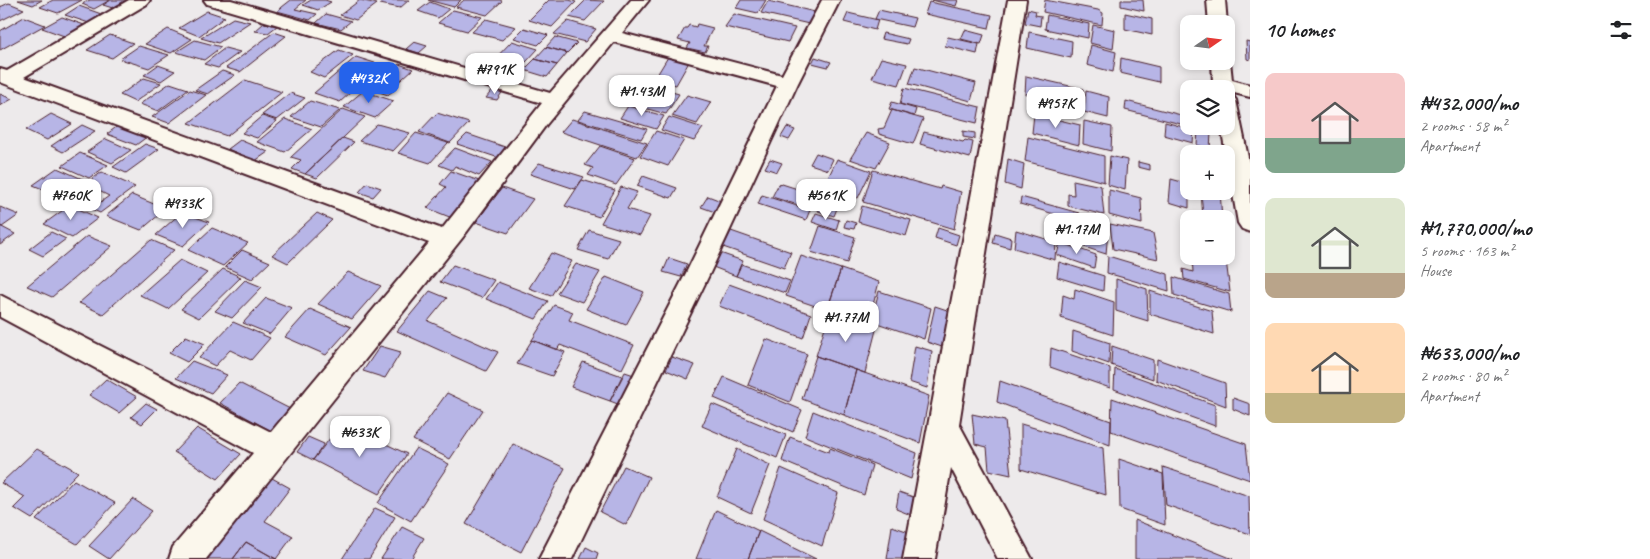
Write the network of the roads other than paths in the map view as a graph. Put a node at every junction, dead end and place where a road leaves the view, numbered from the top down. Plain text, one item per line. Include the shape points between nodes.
1 (140, 0) edge
2 (213, 0) edge
3 (270, 0) edge
4 (638, 0) edge
5 (831, 0) edge
6 (1017, 0) edge
7 (1216, 0) edge
8 (252, 12) junction
9 (1217, 15) edge
10 (610, 35) junction
11 (4, 76) edge
12 (788, 83) junction
13 (1235, 91) edge
14 (1250, 91) edge
15 (554, 100) junction
16 (1233, 135) edge
17 (1250, 223) edge
18 (446, 240) junction
19 (0, 305) edge
20 (944, 425) junction
21 (276, 450) junction
22 (185, 559) edge
23 (555, 559) edge
24 (919, 559) edge
25 (1016, 559) edge

1 - 11 street
2 - 8 street
3 - 8 street
4 - 10 street
5 - 12 street
6 - 20 street
7 - 9 street
8 - 15 street
10 - 12 street
10 - 15 street
11 - 18 street
12 - 23 street via 690,290
13 - 14 street
15 - 18 street via 504,162 465,220
16 - 17 street
18 - 21 street
19 - 21 street
20 - 24 street
20 - 25 street
21 - 22 street

